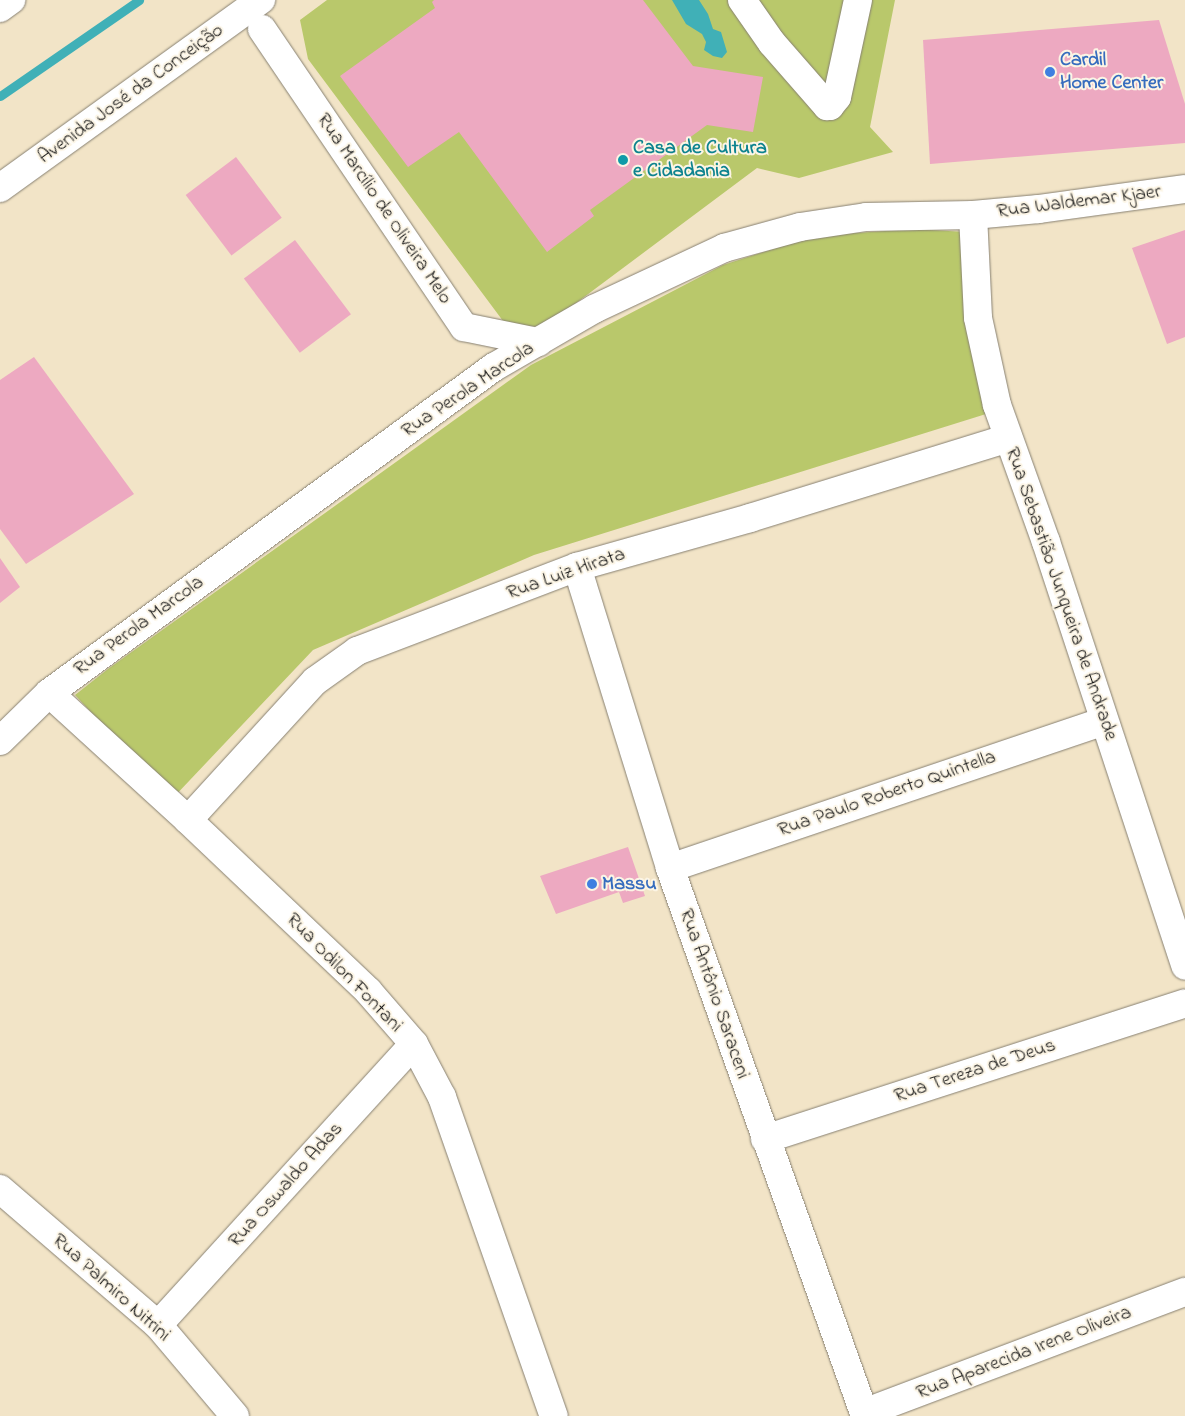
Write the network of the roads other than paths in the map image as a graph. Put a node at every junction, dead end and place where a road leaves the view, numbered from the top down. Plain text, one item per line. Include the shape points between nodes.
1 (11, 0) edge
2 (262, 0) edge
3 (742, 0) edge
4 (858, 0) edge
5 (0, 8) edge
6 (262, 29) dead end
7 (0, 188) edge
8 (1185, 189) edge
9 (973, 215) junction
10 (538, 342) junction
11 (1008, 438) junction
12 (576, 567) junction
13 (49, 693) junction
14 (1104, 721) junction
15 (0, 741) edge
16 (188, 820) junction
17 (670, 868) junction
18 (1185, 966) edge
19 (1185, 1003) edge
20 (414, 1044) junction
21 (765, 1139) junction
22 (0, 1189) edge
23 (1185, 1292) edge
24 (158, 1325) junction
25 (864, 1414) edge
26 (235, 1416) edge
27 (554, 1416) edge

1 - 5 street
2 - 7 street, Avenida José da Conceição
3 - 4 street via 772,44 827,106 837,97
6 - 10 street, Rua Marcílio de Oliveira Melo via 464,327
8 - 9 street, Rua Waldemar Kjaer
9 - 10 street, Rua Perola Marcola via 866,217 800,227 724,248 594,310
9 - 11 street, Rua Sebastião Junqueira de Andrade via 978,318
10 - 13 street, Rua Perola Marcola via 494,367
11 - 12 street, Rua Luiz Hirata via 750,518
11 - 14 street, Rua Sebastião Junqueira de Andrade via 1046,542
12 - 16 street, Rua Luiz Hirata via 357,651 315,681
12 - 17 street, Rua Antônio Saraceni
13 - 15 street, Rua Perola Marcola
13 - 16 street, Rua Odilon Fontani
14 - 17 street, Rua Paulo Roberto Quintella
14 - 18 street, Rua Sebastião Junqueira de Andrade
16 - 20 street, Rua Odilon Fontani via 368,991
17 - 21 street, Rua Antônio Saraceni
19 - 21 street, Rua Tereza de Deus
20 - 24 street, Rua Oswaldo Adas
20 - 27 street, Rua Odilon Fontani via 442,1097
21 - 25 street, Rua Antônio Saraceni
22 - 24 street, Rua Palmiro Nitrini
23 - 25 street, Rua Aparecida Irene Oliveira
24 - 26 street, Rua Palmiro Nitrini

